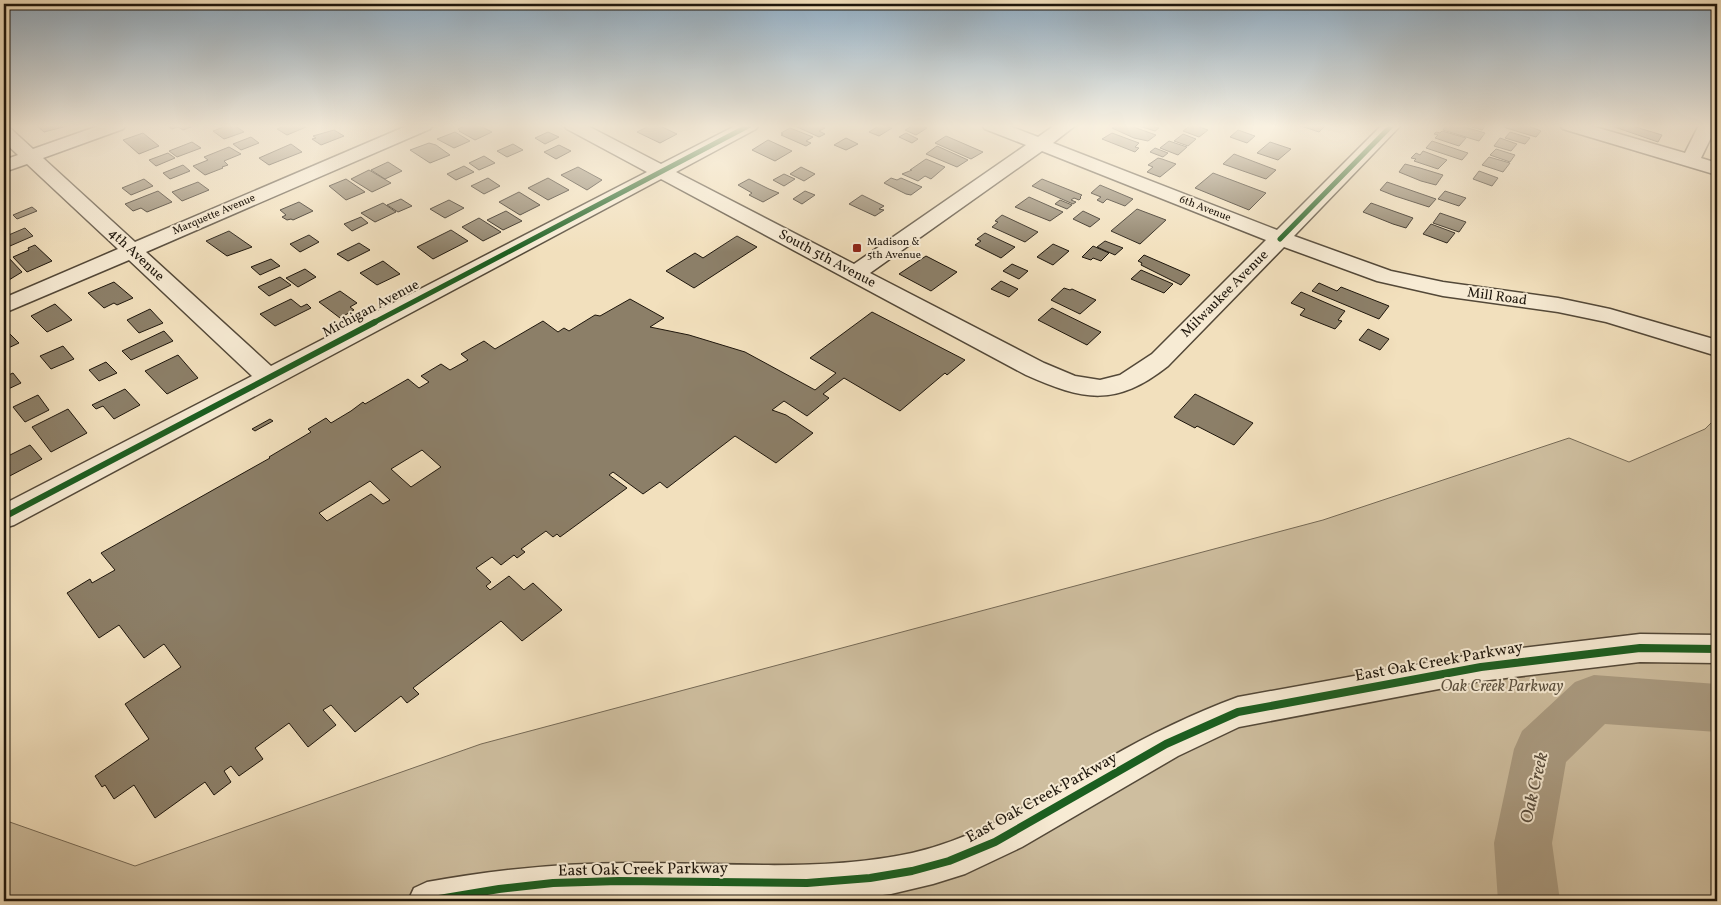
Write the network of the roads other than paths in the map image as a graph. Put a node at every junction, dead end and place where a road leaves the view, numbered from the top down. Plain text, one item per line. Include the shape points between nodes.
1 (42, 167) edge
2 (326, 167) edge
3 (653, 167) edge
4 (671, 167) edge
5 (1006, 167) edge
6 (1098, 167) edge
7 (1351, 167) edge
8 (662, 172) junction
9 (1280, 239) junction
10 (132, 251) junction
11 (854, 274) junction
12 (4, 306) edge
13 (1717, 348) edge
14 (268, 377) junction
15 (1082, 388) joint
16 (4, 517) edge
17 (1717, 649) edge
18 (427, 901) edge

1 - 10 street, 4th Avenue
2 - 10 street, Marquette Avenue
3 - 8 street, South 5th Avenue
4 - 8 street, Michigan Avenue
5 - 11 street
6 - 9 street, 6th Avenue
7 - 9 street, Milwaukee Avenue
8 - 11 street, South 5th Avenue
8 - 14 street, Michigan Avenue
9 - 13 street, Mill Road via 1328,258 1412,283 1574,308
9 - 15 street, Milwaukee Avenue via 1146,372 1129,382 1108,388
10 - 12 street, Marquette Avenue
10 - 14 street, 4th Avenue
11 - 15 street, South 5th Avenue via 1035,369
14 - 16 street, Michigan Avenue
17 - 18 street, East Oak Creek Parkway via 1640,648 1481,667 1238,712 1172,742 1016,832 962,857 899,874 827,883 571,882

